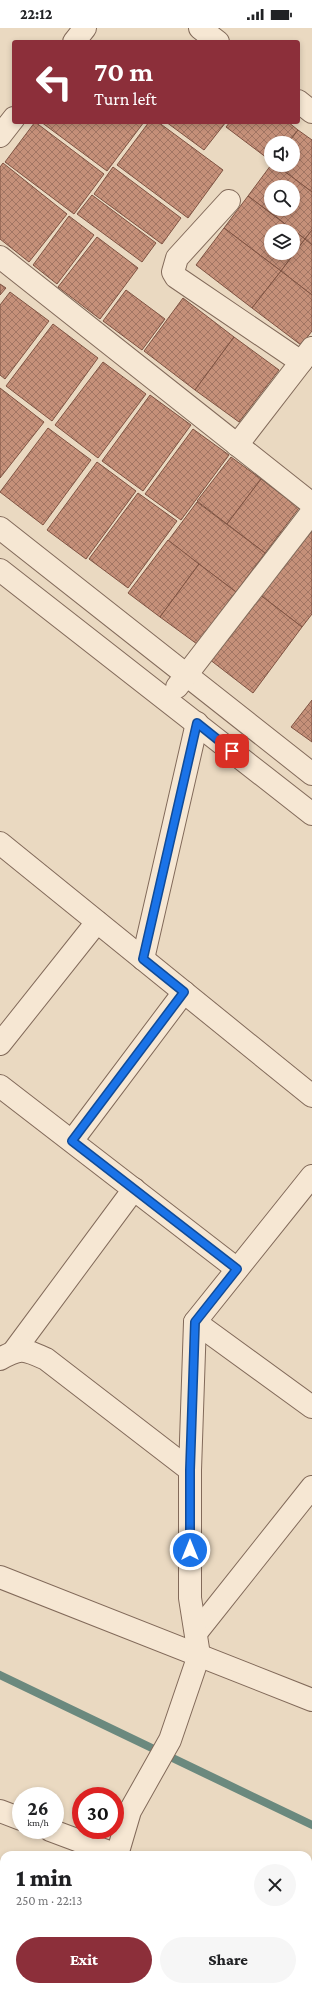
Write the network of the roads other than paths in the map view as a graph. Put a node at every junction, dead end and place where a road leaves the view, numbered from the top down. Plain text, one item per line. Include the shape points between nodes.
1 (85, 28) edge
2 (200, 28) edge
3 (76, 40) edge
4 (215, 40) edge
5 (300, 103) edge
6 (312, 112) edge
7 (12, 121) edge
8 (0, 136) edge
9 (229, 201) dead end
10 (0, 257) edge
11 (306, 355) edge
12 (237, 445) junction
13 (312, 504) edge
14 (312, 512) edge
15 (0, 528) edge
16 (0, 570) edge
17 (186, 674) junction
18 (167, 700) junction
19 (197, 723) junction
20 (312, 774) edge
21 (312, 814) edge
22 (0, 843) edge
23 (97, 922) junction
24 (143, 959) junction
25 (184, 992) junction
26 (0, 1044) edge
27 (0, 1086) edge
28 (312, 1096) edge
29 (72, 1141) junction
30 (312, 1176) edge
31 (134, 1189) junction
32 (237, 1269) junction
33 (195, 1322) junction
34 (7, 1355) edge
35 (312, 1408) edge
36 (190, 1470) junction
37 (312, 1487) edge
38 (0, 1577) edge
39 (196, 1633) junction
40 (199, 1655) junction
41 (312, 1700) edge
42 (0, 1811) edge
43 (12, 1816) edge
44 (64, 1835) edge
45 (106, 1851) edge
46 (118, 1851) edge

1 - 3 street
2 - 4 street
5 - 6 street
7 - 8 street
9 - 11 street via 177,258 173,272 176,277
10 - 12 street
11 - 12 street
12 - 13 street
14 - 17 street
15 - 17 street
16 - 18 street
17 - 18 street
17 - 20 street
18 - 19 street
19 - 21 street
19 - 24 street
22 - 23 street
23 - 24 street
23 - 26 street
24 - 25 street
25 - 28 street
25 - 29 street
27 - 29 street
29 - 31 street
30 - 32 street
31 - 32 street
31 - 34 street
32 - 33 street
33 - 35 street
33 - 36 street
34 - 36 street via 28,1351 46,1359
36 - 39 street via 190,1598
37 - 39 street
38 - 40 street
39 - 40 street
40 - 41 street
40 - 46 street via 170,1740 130,1811
42 - 43 street
44 - 45 street

